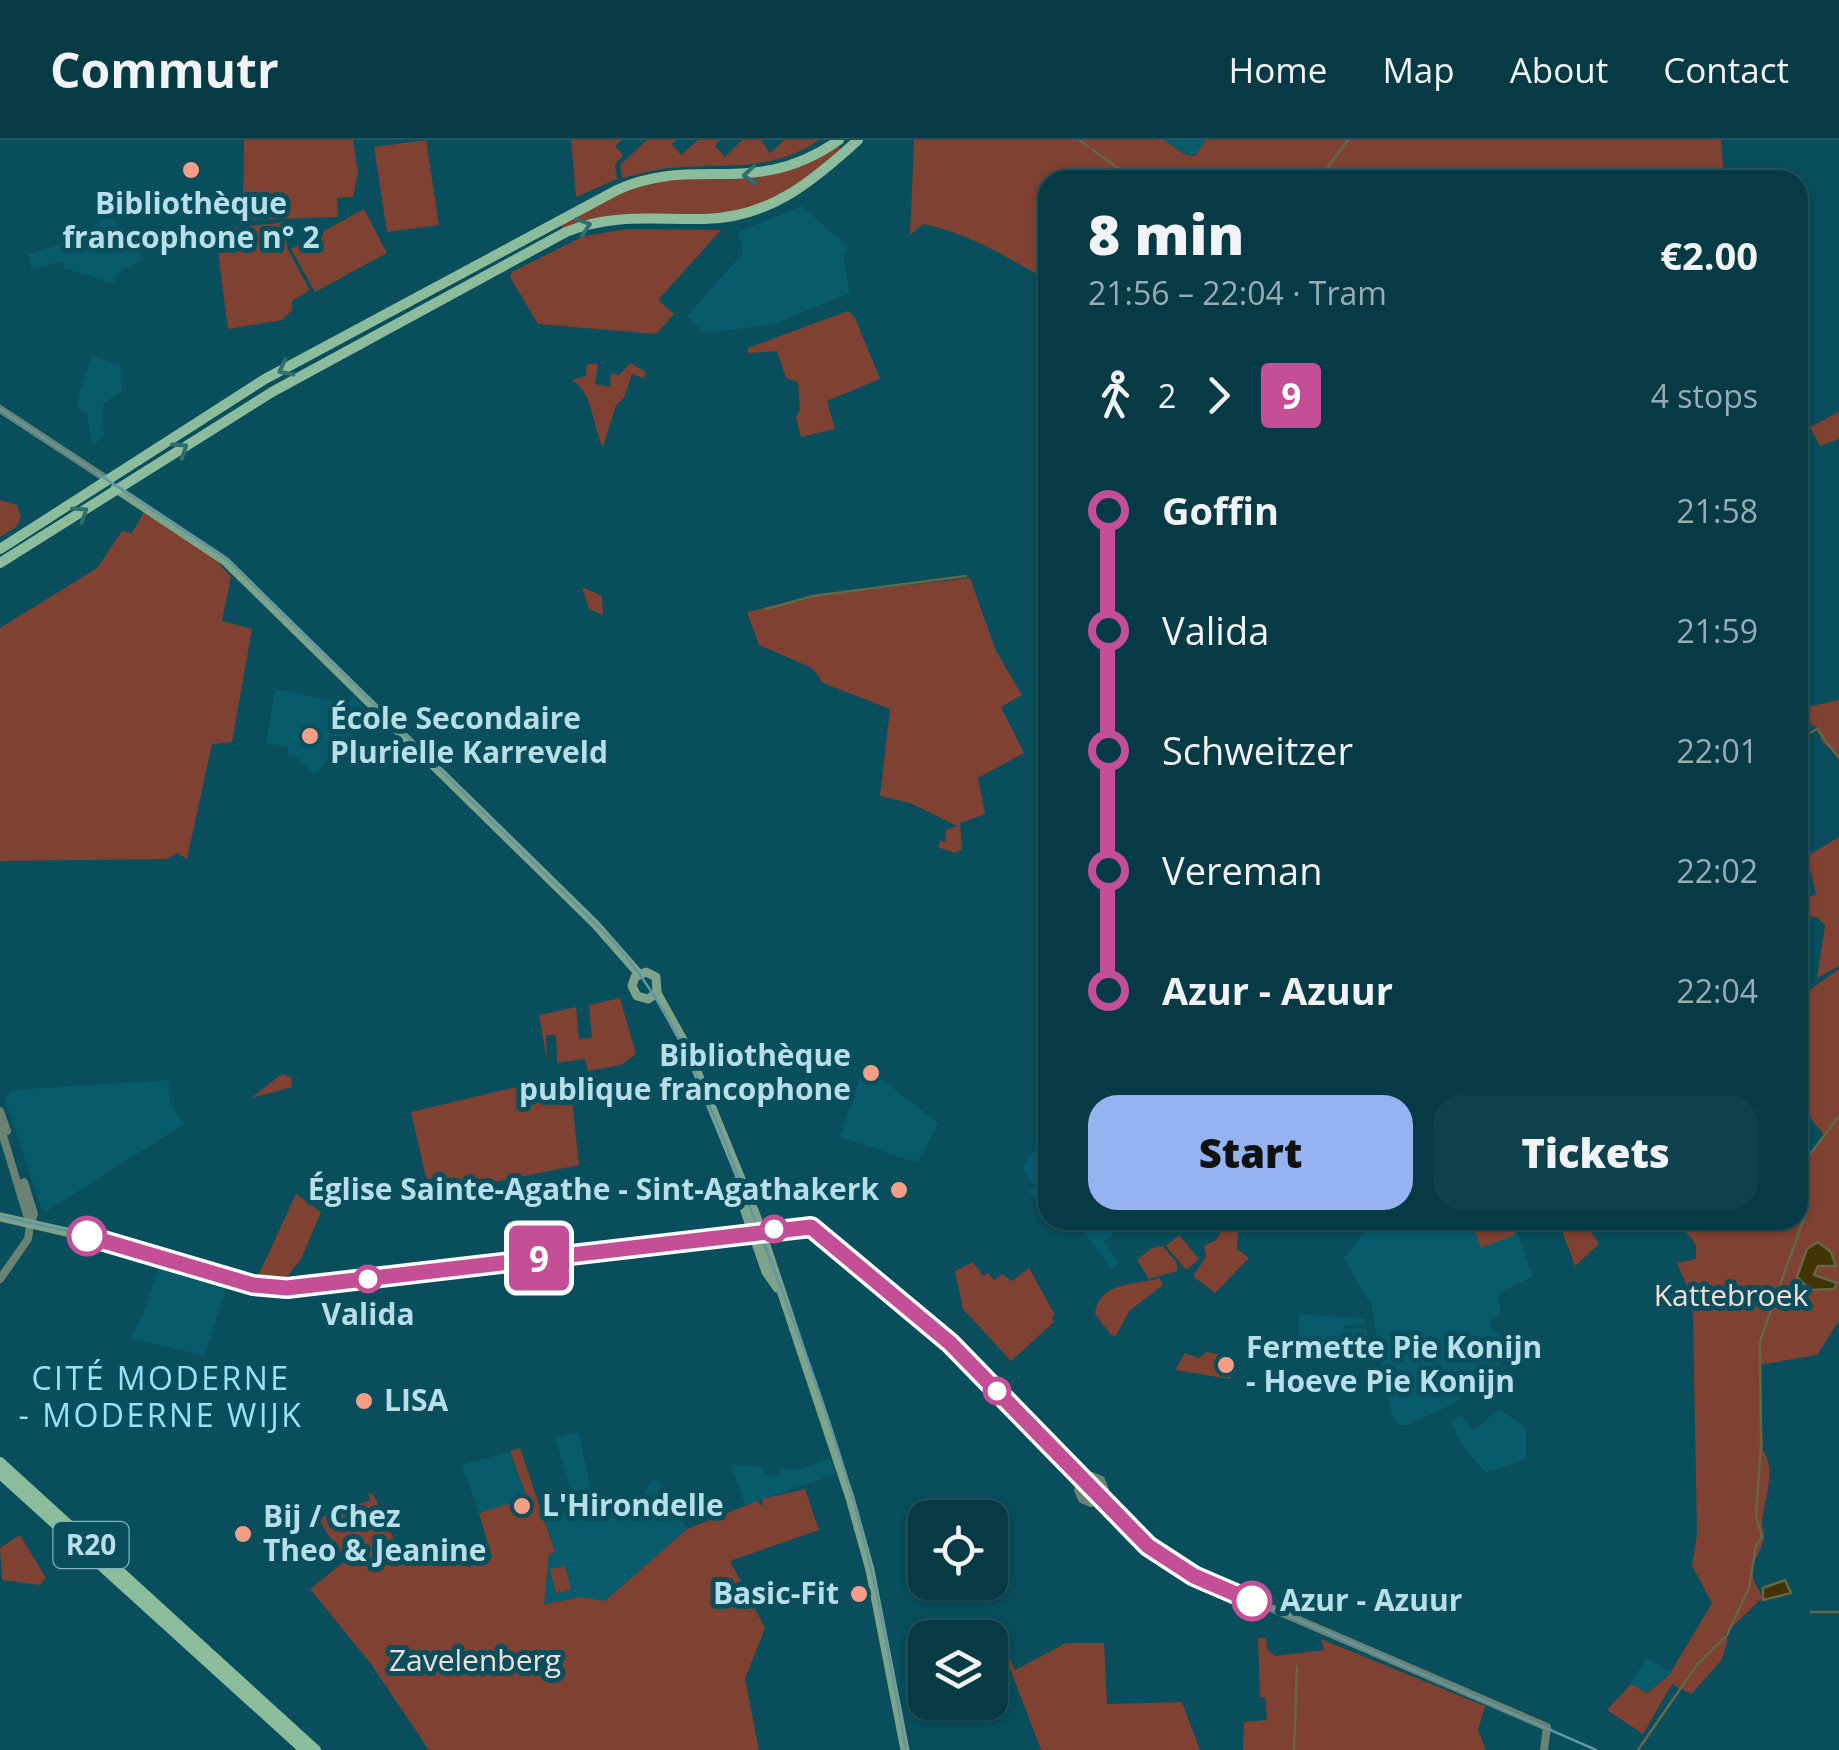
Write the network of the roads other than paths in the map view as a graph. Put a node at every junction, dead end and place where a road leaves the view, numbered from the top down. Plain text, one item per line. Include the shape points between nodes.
1 (839, 140) edge
2 (858, 140) edge
3 (0, 412) edge
4 (106, 481) junction
5 (121, 488) junction
6 (0, 549) edge
7 (0, 564) edge
8 (637, 976) junction
9 (655, 995) junction
10 (0, 1111) edge
11 (0, 1126) edge
12 (0, 1217) edge
13 (28, 1222) junction
14 (750, 1230) junction
15 (0, 1279) edge
16 (0, 1462) edge
17 (0, 1474) edge
18 (1082, 1480) junction
19 (1100, 1500) junction
20 (304, 1750) edge
21 (316, 1750) edge
22 (906, 1750) edge
23 (915, 1750) edge
24 (1544, 1750) edge

1 -> 4 main road via 804,162 766,173 660,177 617,190 265,379
5 -> 2 main road via 290,382 566,232 612,218 747,214 788,198
3 - 4 street
4 - 5 main road
4 - 6 main road
7 -> 5 main road
5 - 8 main road via 218,554 261,594
8 - 9 main road via 654,976
8 - 9 main road via 635,994
9 - 14 main road via 687,1048
10 - 13 street
11 - 13 street
12 - 13 main road
13 - 14 main road via 281,1290
13 - 15 street via 28,1239
14 - 18 street via 808,1221 949,1344
14 - 22 main road via 791,1323 866,1555
16 - 21 main road, R20
17 - 20 main road, R20
18 - 19 street via 1082,1499
18 - 19 street via 1101,1480
19 - 24 street via 1148,1547 1193,1577 1546,1727
22 - 23 main road

